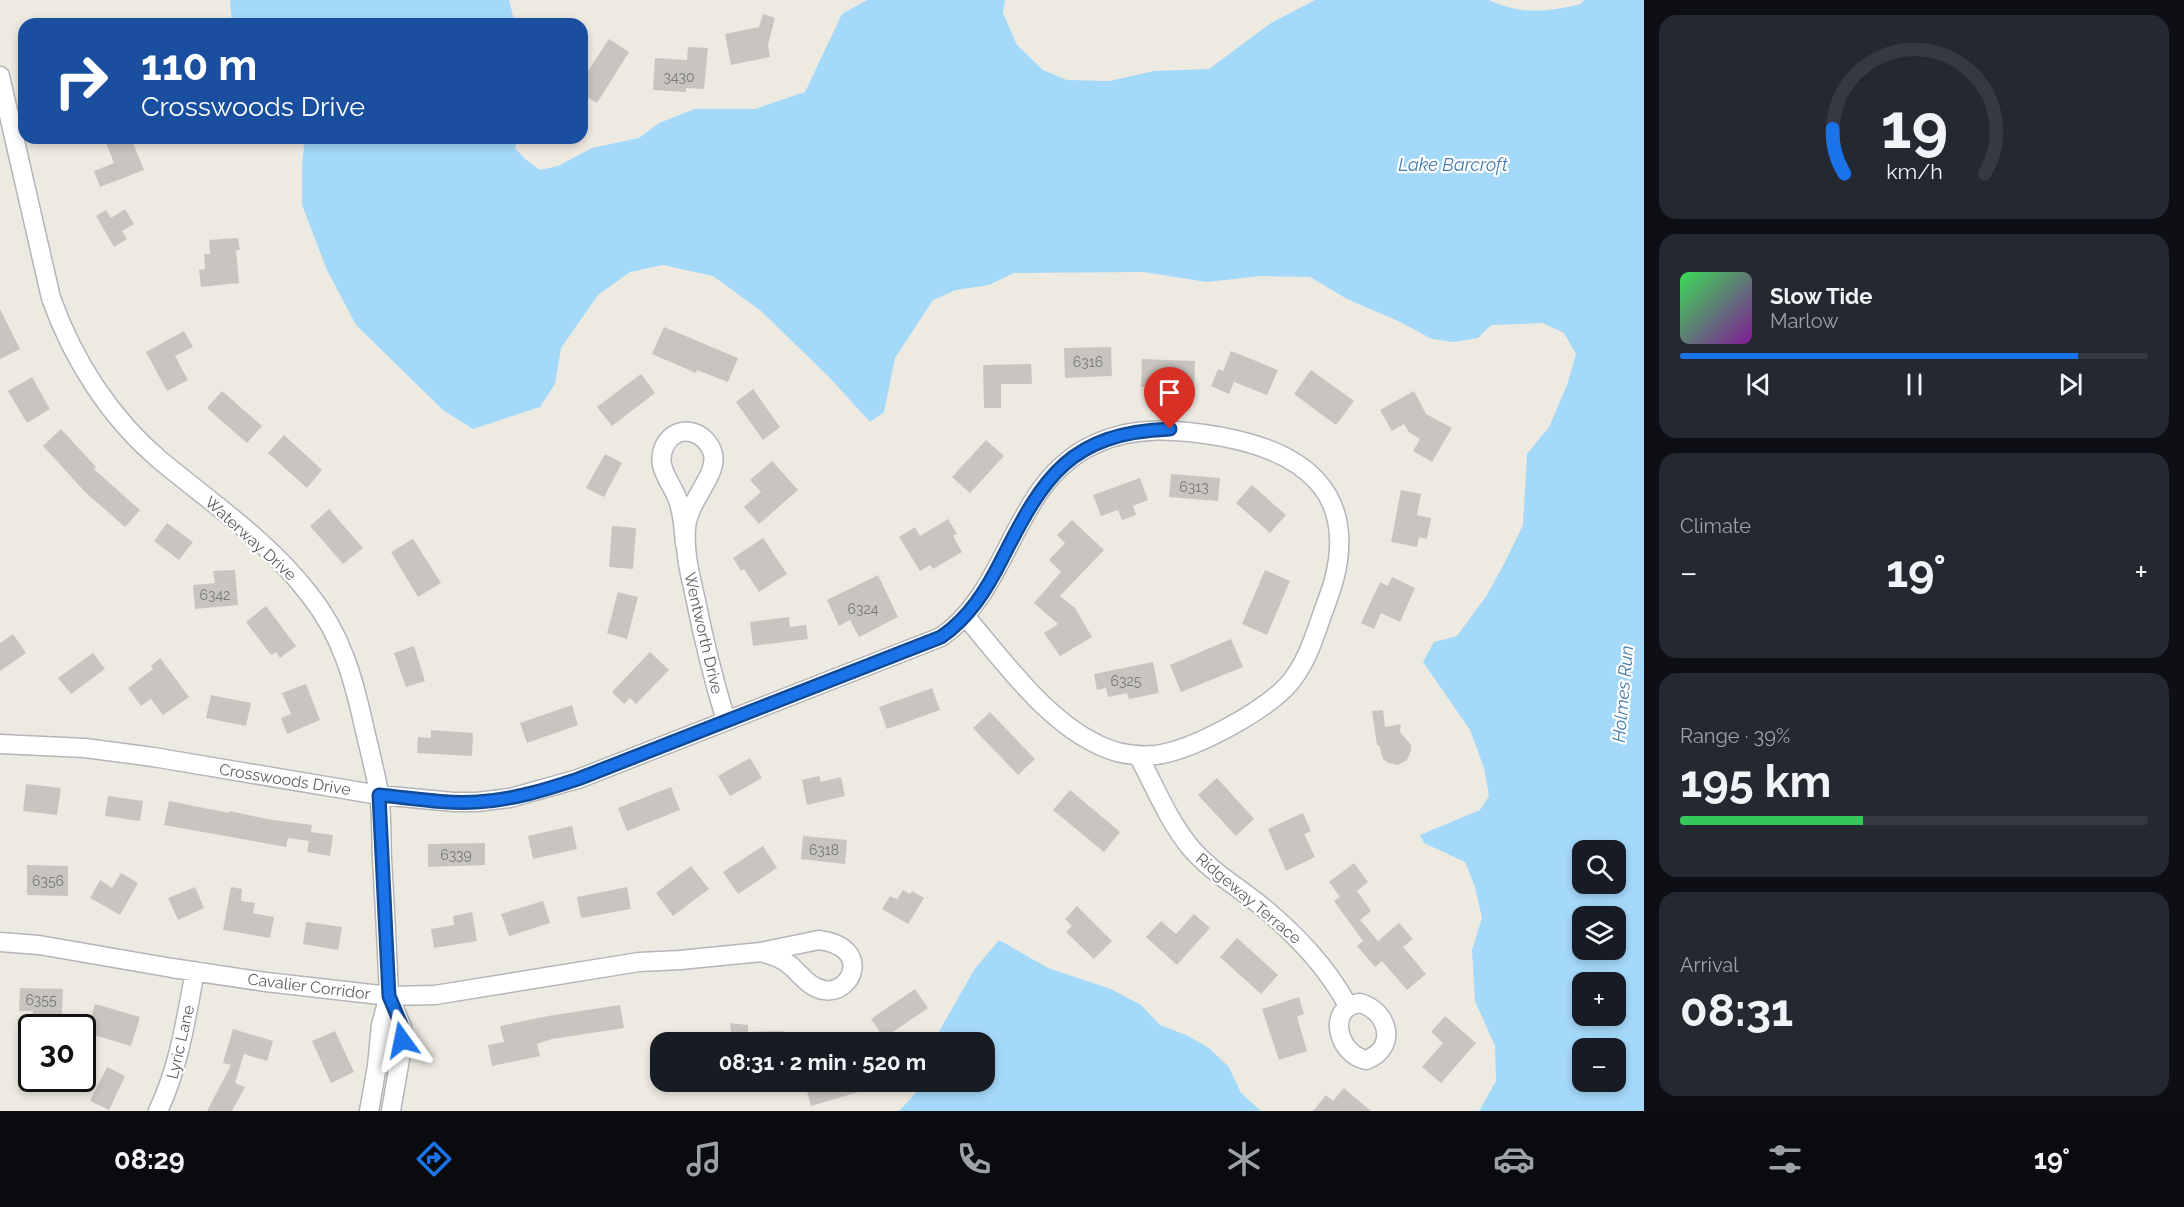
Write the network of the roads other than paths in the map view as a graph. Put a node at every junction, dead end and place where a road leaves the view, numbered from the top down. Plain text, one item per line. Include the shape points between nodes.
1 (0, 76) edge
2 (5, 124) edge
3 (685, 544) junction
4 (966, 617) junction
5 (726, 721) junction
6 (0, 744) edge
7 (1137, 755) junction
8 (379, 795) junction
9 (0, 942) edge
10 (761, 952) dead end
11 (195, 971) junction
12 (389, 996) junction
13 (1348, 1006) dead end
14 (158, 1111) edge
15 (369, 1111) edge
16 (391, 1111) edge

1 - 2 street, Waterway Drive
2 - 8 street, Waterway Drive via 51,298 77,359 133,434 264,545 303,586 326,618 355,683
3 - 3 street, Wentworth Drive via 680,509 662,469 662,456 666,443 686,431 705,439 713,455 713,466 691,506
3 - 5 street, Wentworth Drive
4 - 5 street, Crosswoods Drive via 941,637
4 - 7 street via 1037,699 1062,721 1103,746
4 - 7 street, Crosswoods Drive via 1050,477 1096,443 1146,430 1194,432 1268,448 1309,472 1331,503 1337,522 1338,558 1334,580 1301,666 1274,698 1253,713 1175,750
5 - 8 street, Crosswoods Drive via 578,779 510,798 454,802
6 - 8 street, Crosswoods Drive via 64,746 153,757
7 - 13 street, Ridgeway Terrace via 1191,848 1305,945
8 - 12 street, Waterway Drive
9 - 11 street, Cavalier Corridor
10 - 12 street, Cavalier Corridor via 639,962 435,995
11 - 12 street, Cavalier Corridor
11 - 14 street, Lyric Lane via 183,1037 170,1085
12 - 15 street
12 - 16 street, Waterway Drive via 402,1027

